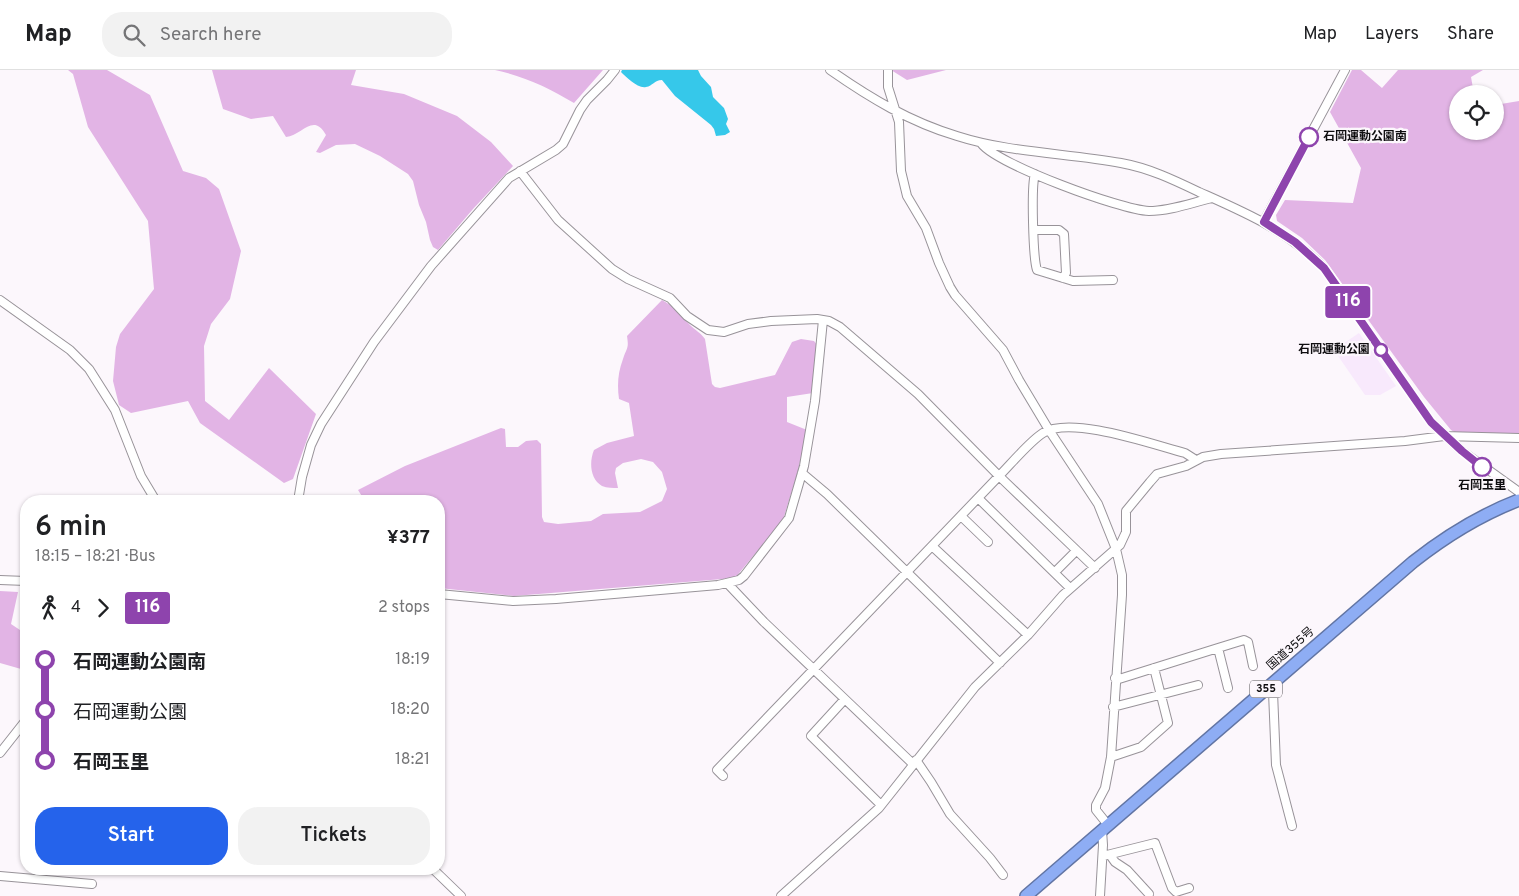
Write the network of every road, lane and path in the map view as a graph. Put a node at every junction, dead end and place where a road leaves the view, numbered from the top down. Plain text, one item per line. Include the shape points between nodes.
1 (615, 70) edge
2 (830, 70) edge
3 (888, 70) edge
4 (1344, 70) edge
5 (898, 113) junction
6 (980, 143) junction
7 (520, 171) junction
8 (1035, 174) junction
9 (1212, 198) junction
10 (1264, 222) junction
11 (1034, 230) junction
12 (1064, 278) junction
13 (1113, 280) dead end
14 (0, 300) edge
15 (823, 320) junction
16 (1049, 430) junction
17 (1444, 436) junction
18 (1519, 438) edge
19 (1196, 460) junction
20 (802, 473) junction
21 (999, 476) junction
22 (1519, 492) edge
23 (152, 495) edge
24 (299, 495) edge
25 (978, 498) junction
26 (1519, 500) edge
27 (961, 516) junction
28 (988, 542) dead end
29 (932, 546) junction
30 (1116, 550) junction
31 (1076, 551) junction
32 (1095, 568) junction
33 (1054, 572) junction
34 (907, 573) junction
35 (0, 580) edge
36 (20, 581) edge
37 (727, 583) junction
38 (1070, 588) junction
39 (445, 595) edge
40 (1028, 635) junction
41 (1218, 648) junction
42 (1000, 663) junction
43 (1253, 666) dead end
44 (1154, 668) junction
45 (814, 670) junction
46 (1115, 678) junction
47 (1198, 685) dead end
48 (1269, 687) junction
49 (1228, 688) dead end
50 (1161, 695) junction
51 (844, 700) junction
52 (1113, 707) junction
53 (20, 728) edge
54 (0, 753) edge
55 (1111, 757) junction
56 (914, 762) junction
57 (723, 776) dead end
58 (882, 805) junction
59 (1292, 826) dead end
60 (1105, 827) junction
61 (1107, 856) junction
62 (439, 875) edge
63 (1003, 875) dead end
64 (0, 876) edge
65 (92, 884) dead end
66 (1189, 888) dead end
67 (1149, 894) dead end
68 (461, 896) edge
69 (781, 896) edge
70 (1026, 896) edge
71 (1100, 896) edge

1 - 7 street via 587,100 563,144
2 - 5 street
3 - 5 street via 888,87
4 - 10 street
5 - 6 street via 936,130
5 - 16 street via 903,183 930,236 942,271 955,295 1003,350
6 - 8 street via 990,152
6 - 9 street via 1127,164 1156,172
7 - 15 street via 558,220 612,270 670,298 708,330 724,332 771,320
7 - 24 street via 509,178 431,266 374,342 314,438
8 - 9 street via 1088,195 1139,210 1162,210
8 - 11 street
9 - 10 street
10 - 17 street via 1295,242 1324,268 1418,404
11 - 12 street via 1037,270
11 - 12 street via 1059,230 1064,234
12 - 13 street via 1076,281
14 - 23 street via 65,346 89,369 114,410 141,476
15 - 20 street via 815,402
15 - 21 street via 844,330 918,394
16 - 19 street via 1094,429 1185,453
16 - 21 street via 1040,434
16 - 30 street via 1094,496
17 - 18 street
17 - 19 street via 1221,454
17 - 22 street
19 - 30 street via 1157,474 1131,503 1126,511 1124,538
20 - 34 street
20 - 37 street via 787,522 744,576
21 - 25 street
21 - 31 street
25 - 27 street
25 - 33 street
26 - 48 highway, 国道355号 / 355 via 1476,519 1433,547
27 - 28 street
27 - 29 street
29 - 34 street
29 - 40 street
30 - 32 street
30 - 46 street via 1122,575
31 - 32 street
31 - 33 street
32 - 38 street
33 - 38 street
34 - 42 street
34 - 45 street
35 - 36 street
37 - 39 street via 513,601
37 - 45 street
38 - 40 street
40 - 42 street
41 - 43 street via 1244,640 1248,642
41 - 44 street
41 - 49 street
42 - 56 street via 967,697
44 - 46 street
44 - 50 street
45 - 51 street
45 - 57 street via 717,770
46 - 52 street
47 - 50 street
48 - 59 street via 1274,692 1276,765
48 - 60 highway, 国道355号 / 355
50 - 52 street
50 - 55 street via 1168,724 1141,747
51 - 56 street
51 - 58 street via 811,736
52 - 55 street
53 - 54 street
55 - 60 street via 1106,788 1096,805
56 - 58 street
56 - 63 street via 931,782 950,814
58 - 69 street
60 - 61 street via 1103,835
60 - 70 highway, 国道355号 / 355
61 - 66 street via 1155,843 1172,888 1176,892
61 - 67 street via 1127,870
61 - 71 street
62 - 68 street
64 - 65 street

